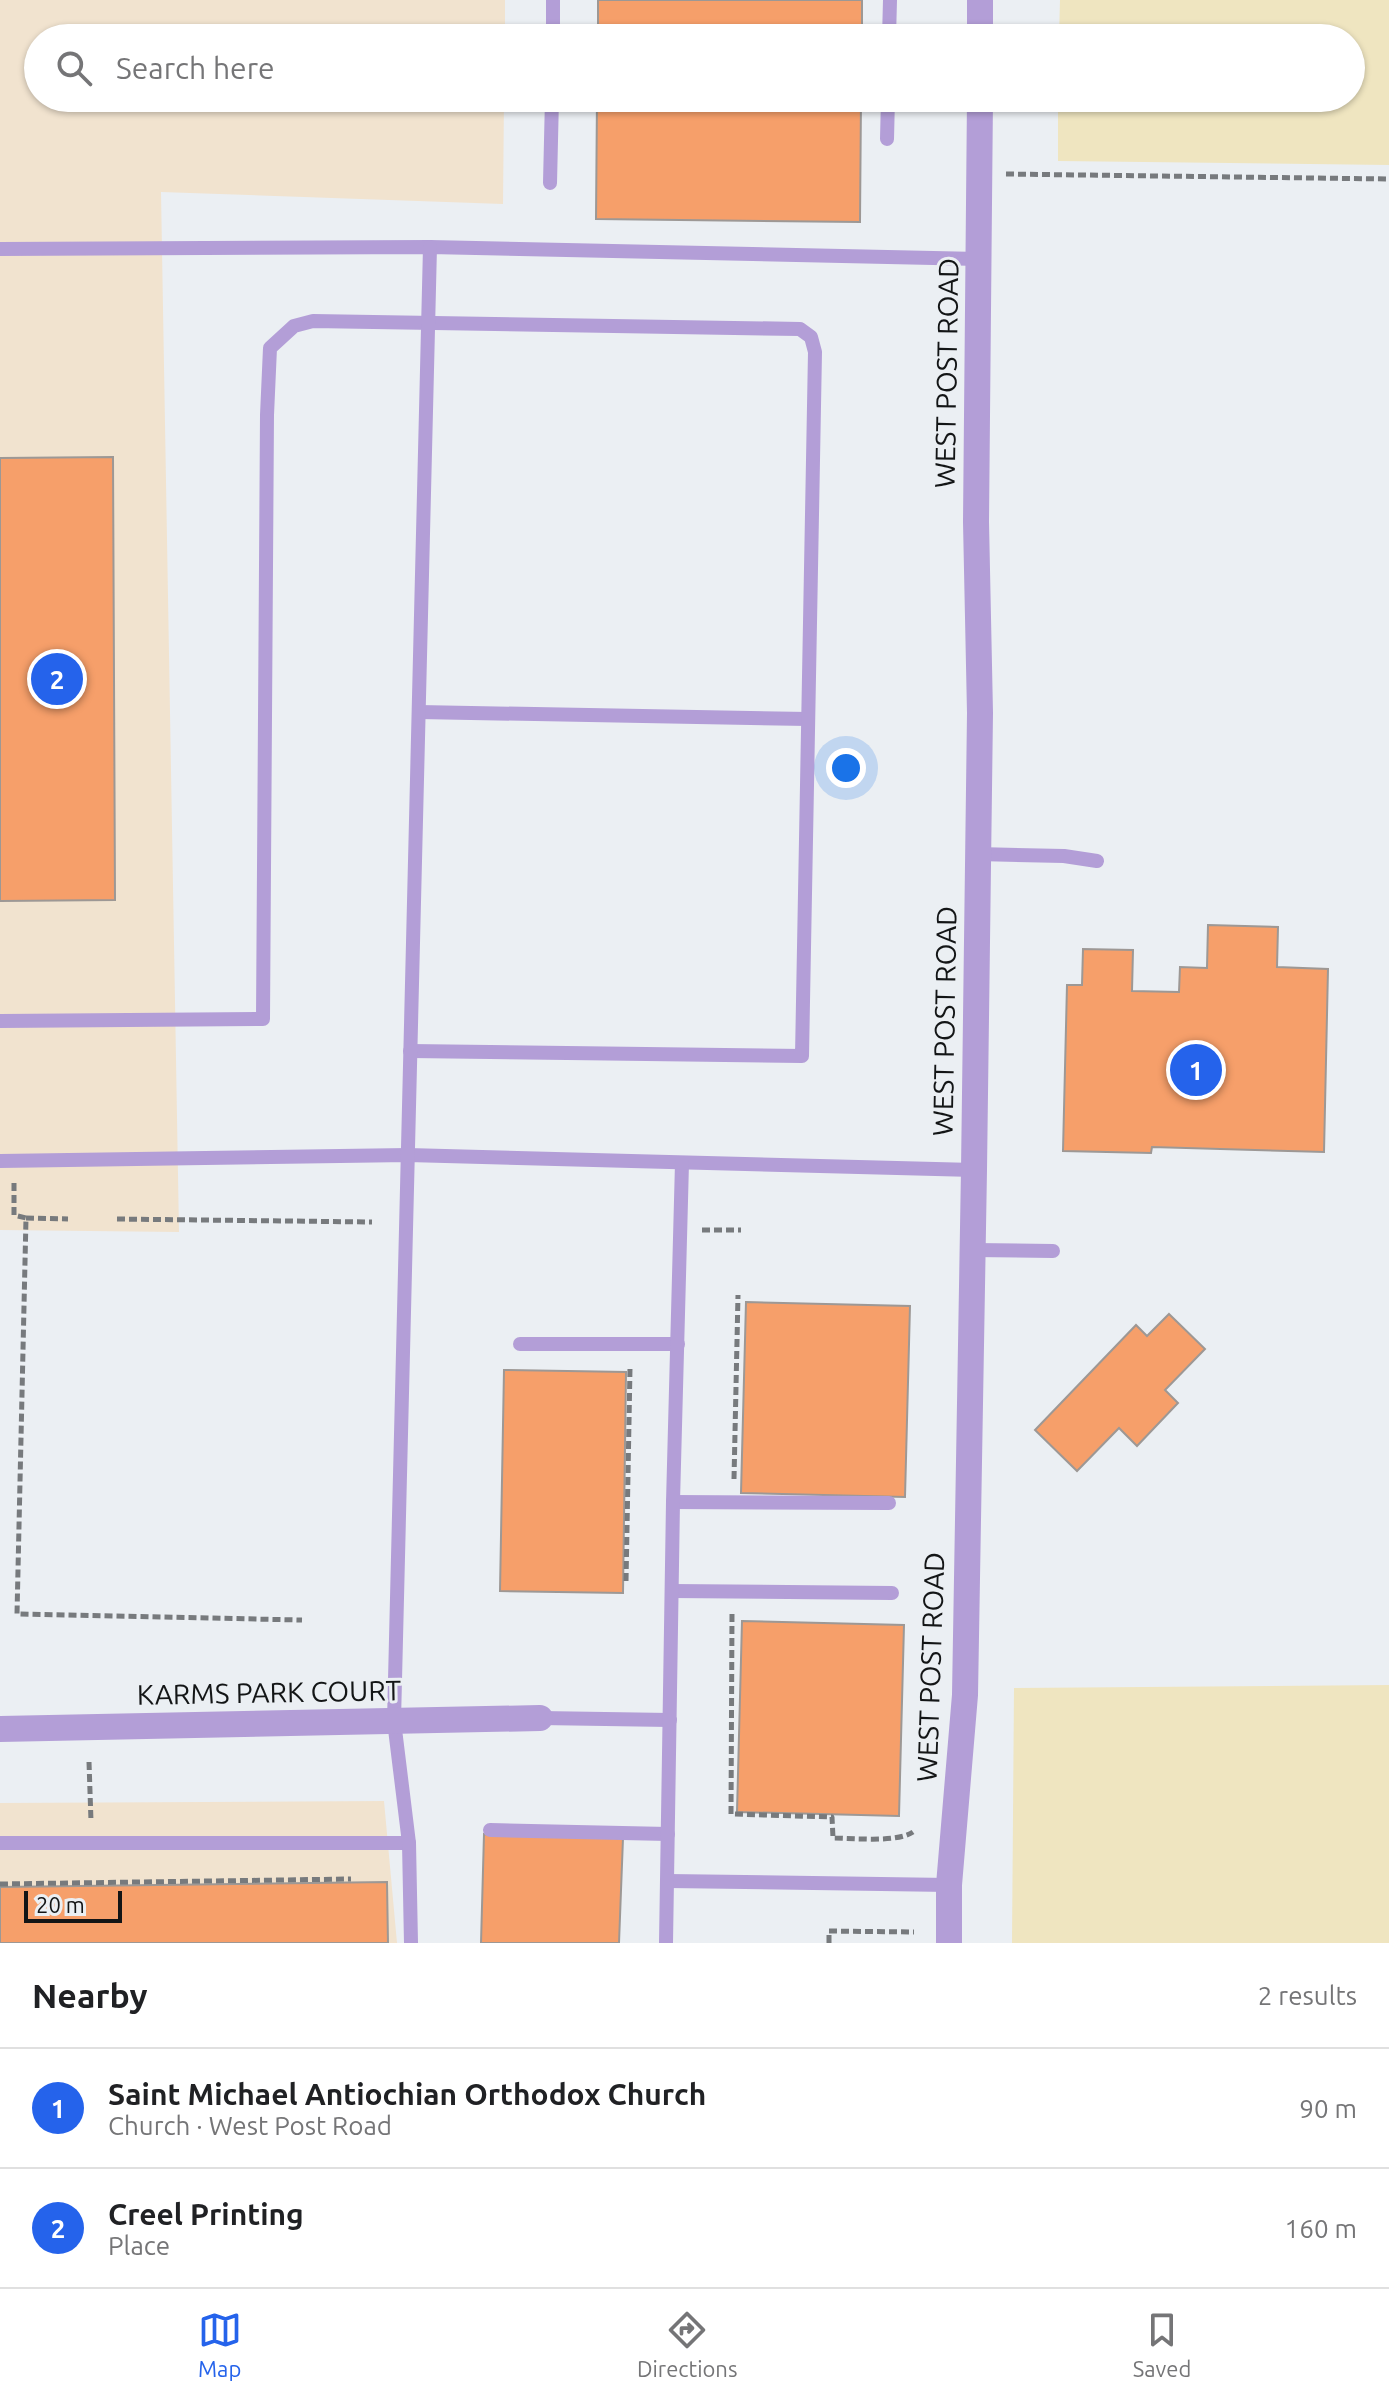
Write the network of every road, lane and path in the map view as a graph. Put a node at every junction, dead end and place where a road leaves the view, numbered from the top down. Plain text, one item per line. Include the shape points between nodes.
1 (553, 0) edge
2 (890, 0) edge
3 (980, 0) edge
4 (553, 24) edge
5 (889, 24) edge
6 (980, 24) edge
7 (552, 112) edge
8 (888, 112) edge
9 (980, 112) edge
10 (887, 139) dead end
11 (981, 174) junction
12 (1389, 179) edge
13 (550, 183) dead end
14 (430, 247) junction
15 (0, 249) edge
16 (979, 259) junction
17 (428, 322) junction
18 (419, 712) junction
19 (808, 719) junction
20 (977, 854) junction
21 (1097, 861) dead end
22 (0, 1021) edge
23 (410, 1051) junction
24 (408, 1155) junction
25 (0, 1161) edge
26 (682, 1163) junction
27 (974, 1170) junction
28 (14, 1178) dead end
29 (26, 1218) junction
30 (68, 1219) dead end
31 (117, 1219) dead end
32 (372, 1222) dead end
33 (681, 1229) junction
34 (741, 1230) dead end
35 (973, 1250) junction
36 (1053, 1251) dead end
37 (738, 1295) dead end
38 (520, 1344) dead end
39 (678, 1344) junction
40 (630, 1368) dead end
41 (734, 1484) dead end
42 (673, 1502) junction
43 (889, 1503) dead end
44 (626, 1581) dead end
45 (672, 1591) junction
46 (892, 1593) dead end
47 (732, 1613) dead end
48 (302, 1620) dead end
49 (540, 1718) joint
50 (670, 1720) junction
51 (394, 1721) junction
52 (0, 1729) edge
53 (89, 1762) dead end
54 (91, 1821) dead end
55 (490, 1830) dead end
56 (913, 1832) dead end
57 (668, 1834) junction
58 (0, 1843) edge
59 (409, 1843) junction
60 (351, 1879) dead end
61 (668, 1881) junction
62 (0, 1884) edge
63 (949, 1885) junction
64 (914, 1932) dead end
65 (411, 1943) edge
66 (666, 1943) edge
67 (829, 1943) edge
68 (949, 1943) edge

1 - 4 lane
2 - 5 lane
3 - 6 street
7 - 13 lane
8 - 10 lane
9 - 11 street, WEST POST ROAD
11 - 12 path
11 - 16 street, WEST POST ROAD
14 - 15 lane
14 - 16 lane
14 - 17 lane
16 - 20 street, WEST POST ROAD
17 - 18 lane
17 - 19 lane via 800,329 811,337 815,352
17 - 22 lane via 313,321 294,326 270,348 263,1019
18 - 19 lane
18 - 23 lane
19 - 23 lane via 802,1056
20 - 21 lane
20 - 27 street, WEST POST ROAD
23 - 24 lane
24 - 25 lane
24 - 26 lane
24 - 51 lane
26 - 27 lane
26 - 33 lane
27 - 35 street, WEST POST ROAD
28 - 29 path via 14,1215
29 - 30 path
29 - 48 path via 17,1614
31 - 32 path
33 - 34 path
33 - 39 lane
35 - 36 lane
35 - 63 street, WEST POST ROAD via 965,1695
37 - 41 path
38 - 39 lane
39 - 42 lane
40 - 44 path
42 - 43 lane
42 - 45 lane
45 - 46 lane
45 - 50 lane
47 - 56 path via 731,1814 832,1817 833,1838 892,1838
49 - 50 lane
49 - 51 street, KARMS PARK COURT
50 - 57 lane
51 - 52 street, KARMS PARK COURT
51 - 59 lane
53 - 54 path
55 - 57 lane
57 - 61 lane
58 - 59 lane
59 - 65 lane
60 - 62 path
61 - 63 lane
61 - 66 lane
63 - 68 street, WEST POST ROAD
64 - 67 path via 829,1931

